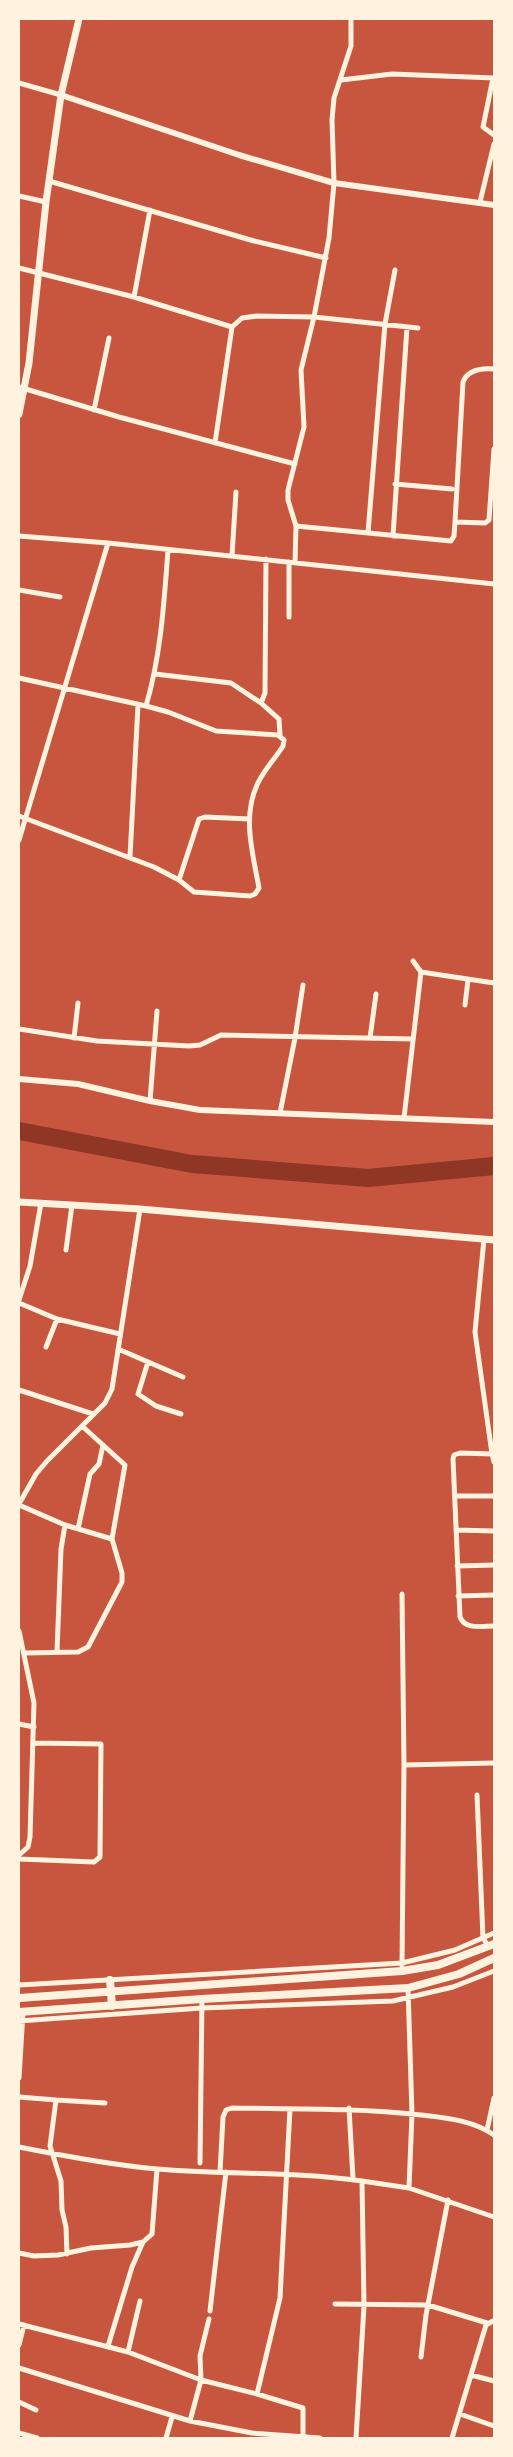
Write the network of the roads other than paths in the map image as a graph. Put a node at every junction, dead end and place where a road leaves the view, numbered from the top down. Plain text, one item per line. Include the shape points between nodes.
1 (79, 19) edge
2 (351, 19) edge
3 (494, 78) edge
4 (341, 80) junction
5 (19, 82) edge
6 (61, 95) junction
7 (494, 135) edge
8 (494, 144) edge
9 (49, 181) junction
10 (334, 184) junction
11 (19, 196) edge
12 (46, 202) junction
13 (480, 202) junction
14 (494, 205) edge
15 (150, 210) junction
16 (326, 258) junction
17 (19, 268) edge
18 (395, 270) dead end
19 (38, 274) junction
20 (134, 297) junction
21 (314, 317) junction
22 (385, 324) junction
23 (231, 327) junction
24 (407, 327) junction
25 (418, 328) dead end
26 (109, 338) dead end
27 (494, 369) edge
28 (22, 388) edge
29 (94, 410) junction
30 (19, 414) edge
31 (215, 442) junction
32 (494, 449) edge
33 (295, 464) junction
34 (395, 484) junction
35 (452, 489) dead end
36 (236, 492) dead end
37 (455, 522) junction
38 (296, 526) junction
39 (368, 533) junction
40 (19, 536) edge
41 (393, 536) junction
42 (108, 543) junction
43 (168, 550) junction
44 (232, 556) junction
45 (266, 559) junction
46 (289, 562) junction
47 (295, 562) junction
48 (494, 584) edge
49 (19, 590) edge
50 (60, 597) dead end
51 (289, 617) dead end
52 (155, 674) junction
53 (19, 678) edge
54 (65, 689) junction
55 (261, 703) junction
56 (138, 704) junction
57 (146, 706) junction
58 (280, 735) junction
59 (19, 816) edge
60 (26, 818) junction
61 (248, 819) junction
62 (19, 840) edge
63 (130, 857) junction
64 (179, 880) junction
65 (413, 961) dead end
66 (421, 972) junction
67 (468, 980) junction
68 (494, 983) edge
69 (303, 984) dead end
70 (376, 994) dead end
71 (78, 1003) dead end
72 (464, 1005) dead end
73 (157, 1011) dead end
74 (19, 1029) edge
75 (74, 1038) junction
76 (296, 1038) junction
77 (370, 1038) junction
78 (413, 1038) junction
79 (154, 1044) junction
80 (19, 1079) edge
81 (150, 1101) junction
82 (280, 1113) junction
83 (404, 1118) junction
84 (494, 1122) edge
85 (19, 1202) edge
86 (42, 1203) junction
87 (72, 1205) junction
88 (140, 1209) junction
89 (484, 1239) junction
90 (494, 1240) edge
91 (66, 1250) dead end
92 (19, 1301) edge
93 (57, 1319) junction
94 (120, 1334) junction
95 (46, 1347) dead end
96 (118, 1349) junction
97 (148, 1362) junction
98 (183, 1377) dead end
99 (19, 1390) edge
100 (93, 1414) junction
101 (181, 1414) dead end
102 (82, 1426) junction
103 (103, 1445) junction
104 (492, 1454) junction
105 (494, 1462) edge
106 (455, 1496) junction
107 (494, 1496) edge
108 (19, 1504) edge
109 (65, 1525) junction
110 (78, 1529) junction
111 (456, 1530) junction
112 (494, 1531) edge
113 (112, 1539) junction
114 (494, 1565) edge
115 (457, 1566) junction
116 (402, 1594) dead end
117 (458, 1596) junction
118 (494, 1596) edge
119 (494, 1626) edge
120 (19, 1634) edge
121 (57, 1652) junction
122 (24, 1653) junction
123 (19, 1724) edge
124 (34, 1727) junction
125 (34, 1743) junction
126 (494, 1763) edge
127 (404, 1766) junction
128 (477, 1795) dead end
129 (19, 1857) edge
130 (494, 1933) edge
131 (484, 1938) junction
132 (491, 1945) edge
133 (494, 1958) edge
134 (402, 1967) junction
135 (494, 1971) edge
136 (195, 1975) junction
137 (110, 1980) junction
138 (19, 1985) edge
139 (195, 1986) junction
140 (408, 1988) junction
141 (111, 1991) junction
142 (19, 1998) edge
143 (202, 1999) junction
144 (408, 1999) junction
145 (115, 2008) junction
146 (202, 2008) junction
147 (21, 2012) edge
148 (21, 2020) edge
149 (19, 2078) edge
150 (19, 2097) edge
151 (494, 2098) edge
152 (56, 2100) junction
153 (105, 2103) dead end
154 (349, 2108) junction
155 (290, 2109) junction
156 (412, 2114) junction
157 (487, 2130) junction
158 (494, 2135) edge
159 (19, 2147) edge
160 (51, 2154) junction
161 (200, 2163) dead end
162 (157, 2169) junction
163 (223, 2172) junction
164 (286, 2174) junction
165 (353, 2179) junction
166 (362, 2180) junction
167 (409, 2188) junction
168 (448, 2200) junction
169 (494, 2217) edge
170 (143, 2242) junction
171 (19, 2254) edge
172 (67, 2254) junction
173 (140, 2301) dead end
174 (335, 2304) dead end
175 (428, 2304) junction
176 (364, 2306) junction
177 (210, 2311) dead end
178 (209, 2319) dead end
179 (493, 2321) edge
180 (487, 2323) junction
181 (22, 2324) edge
182 (19, 2345) edge
183 (108, 2346) junction
184 (128, 2352) junction
185 (421, 2357) dead end
186 (19, 2368) edge
187 (471, 2375) junction
188 (201, 2380) junction
189 (494, 2381) edge
190 (257, 2394) junction
191 (19, 2402) edge
192 (36, 2410) dead end
193 (460, 2414) junction
194 (172, 2417) junction
195 (190, 2421) junction
196 (494, 2426) edge
197 (19, 2433) edge
198 (301, 2437) edge
199 (36, 2438) edge
200 (166, 2438) edge
201 (320, 2438) edge
202 (356, 2438) edge
203 (452, 2438) edge

1 - 6 main road
2 - 4 street via 351,46
3 - 4 street via 392,74
3 - 7 street via 483,127
4 - 10 street via 334,98 332,120
5 - 6 street
6 - 9 main road
6 - 10 street
8 - 13 street
9 - 12 main road
9 - 15 street
10 - 13 street
10 - 16 street
11 - 12 street
12 - 19 main road
13 - 14 street
15 - 16 street via 254,241
15 - 20 street
16 - 21 street
17 - 19 street
18 - 22 street
19 - 20 street
19 - 28 main road
20 - 23 street
21 - 22 street
21 - 23 street via 249,316
21 - 33 street via 301,370 305,415
22 - 24 street
22 - 39 street
23 - 31 street
24 - 25 street
24 - 34 street
26 - 29 street
27 - 37 street via 474,370 463,382
28 - 29 street
28 - 30 main road
29 - 31 street
31 - 33 street
32 - 37 street via 489,520 486,523
33 - 38 street via 288,500
34 - 35 street
34 - 41 street
36 - 44 street
37 - 41 street via 451,541
38 - 39 street
38 - 47 street
39 - 41 street
40 - 42 street
42 - 43 street
42 - 54 street
43 - 44 street
43 - 52 street
44 - 45 street
45 - 46 street
45 - 55 street via 265,694
46 - 47 street
46 - 51 street
47 - 48 street
49 - 50 street
52 - 55 street via 231,683
52 - 57 street
53 - 54 street
54 - 56 street
54 - 60 street
55 - 58 street via 279,719
56 - 57 street
56 - 63 street
57 - 58 street via 216,732
58 - 61 street via 284,744 257,785
59 - 60 street
60 - 62 street
60 - 63 street
61 - 64 street via 199,819
61 - 64 street via 259,888 255,894 194,892
63 - 64 street
65 - 66 street
66 - 67 street
66 - 78 street
67 - 68 street
67 - 72 street
69 - 76 street
70 - 77 street
71 - 75 street
73 - 79 street
74 - 75 street
75 - 79 street
76 - 77 street
76 - 79 street via 221,1035 200,1046
76 - 82 street
77 - 78 street
78 - 83 street
79 - 81 street
80 - 81 street via 78,1084
81 - 82 street via 200,1110
82 - 83 street
83 - 84 street
85 - 86 main road
86 - 87 main road
86 - 92 street via 30,1266
87 - 88 main road
87 - 91 street
88 - 89 main road
88 - 94 street
89 - 90 main road
89 - 104 street via 475,1332
92 - 93 street
93 - 94 street
93 - 95 street
94 - 96 street
96 - 97 street
96 - 100 street via 112,1389
97 - 98 street
97 - 101 street via 138,1394 156,1406
99 - 100 street
100 - 102 street
102 - 103 street
102 - 108 street via 36,1474
103 - 110 street via 99,1464 90,1474
103 - 113 street via 125,1465
104 - 105 street
104 - 106 street via 454,1455
106 - 107 street
106 - 111 street
108 - 109 street
109 - 110 street
109 - 121 street
110 - 113 street
111 - 112 street
111 - 115 street
113 - 121 street via 122,1573 120,1589 88,1647 78,1652
114 - 115 street
115 - 117 street
116 - 127 street
117 - 118 street
117 - 119 street via 464,1625
120 - 122 street
121 - 122 street
122 - 124 street via 34,1703
123 - 124 street
124 - 125 street
125 - 129 street via 30,1837 28,1847
125 - 129 street via 101,1744 100,1857 94,1862
126 - 127 street
127 - 134 street
128 - 131 street
130 - 131 street
131 - 132 street
131 - 134 street
132 - 134 main road via 438,1965
133 - 140 main road via 459,1974
134 - 136 street
134 - 139 main road
135 - 144 street via 454,1987
136 - 137 street
136 - 139 street
137 - 138 street
137 - 141 main road
139 - 141 main road
140 - 143 main road
140 - 144 street
141 - 142 main road
141 - 145 main road
143 - 145 main road
143 - 146 street
144 - 146 street
144 - 156 street
145 - 146 street
145 - 147 main road
145 - 148 street
146 - 161 street
147 - 148 street
148 - 149 street
150 - 152 street
151 - 157 street
152 - 153 street
152 - 160 street
154 - 155 street
154 - 156 street
154 - 165 street
155 - 163 street via 226,2110 223,2117
155 - 164 street
156 - 157 street via 452,2119
156 - 167 street
157 - 158 street
159 - 160 street
160 - 162 street
160 - 172 street via 61,2181
162 - 163 street
162 - 170 street via 152,2234
163 - 164 street
163 - 177 street
164 - 165 street
164 - 190 street via 280,2298
165 - 166 street
166 - 167 street
166 - 176 street
167 - 168 street
168 - 169 street
168 - 175 street
170 - 172 street
170 - 183 street
171 - 172 street
173 - 184 street
174 - 176 street
175 - 176 street
175 - 180 street
175 - 185 street
176 - 202 street
178 - 188 street via 200,2356
179 - 180 street
180 - 187 street
181 - 182 street
181 - 183 street
183 - 184 street
184 - 188 street
186 - 194 street
187 - 189 street
187 - 193 street
188 - 190 street
188 - 195 street
190 - 198 street via 303,2408
191 - 192 street
193 - 196 street
193 - 203 street
194 - 195 street
194 - 200 street
195 - 198 street via 252,2433
197 - 199 street
198 - 201 street

